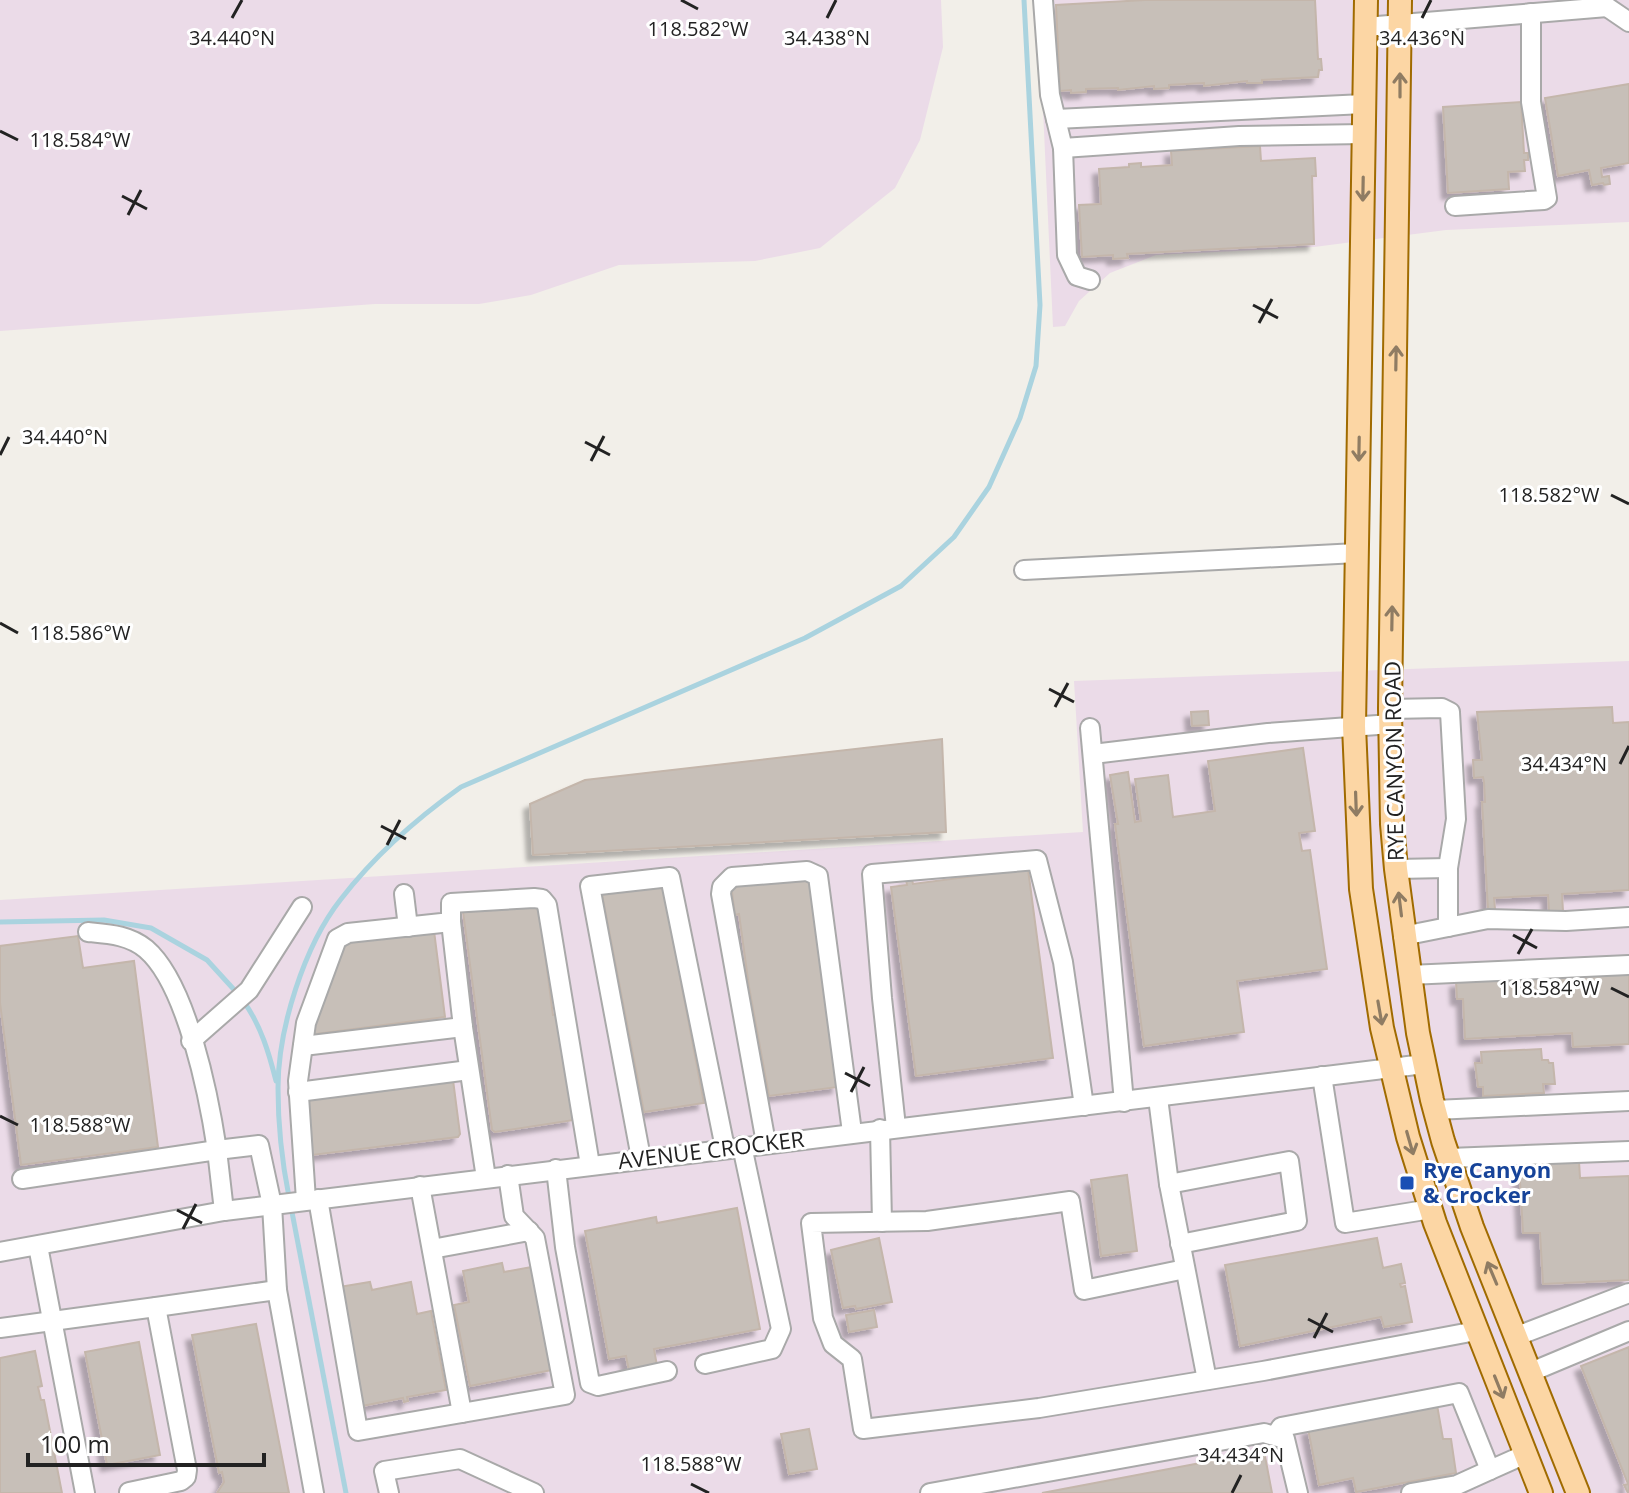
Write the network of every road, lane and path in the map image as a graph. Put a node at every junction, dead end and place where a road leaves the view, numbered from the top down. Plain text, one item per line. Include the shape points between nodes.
1 (1043, 0) edge
2 (1366, 0) edge
3 (1400, 0) edge
4 (1608, 4) edge
5 (1543, 8) edge
6 (1472, 9) edge
7 (1629, 22) edge
8 (1400, 24) junction
9 (1365, 27) junction
10 (1364, 104) junction
11 (1056, 119) junction
12 (1364, 134) junction
13 (1063, 148) junction
14 (1455, 206) dead end
15 (1090, 280) dead end
16 (1357, 553) junction
17 (1024, 570) dead end
18 (1390, 717) junction
19 (1354, 726) junction
20 (1090, 728) dead end
21 (1093, 754) junction
22 (1448, 868) junction
23 (1396, 869) junction
24 (404, 894) dead end
25 (302, 907) dead end
26 (1629, 917) edge
27 (451, 922) junction
28 (408, 927) junction
29 (1448, 927) junction
30 (88, 932) dead end
31 (1403, 936) junction
32 (1629, 965) edge
33 (1409, 975) junction
34 (463, 1027) junction
35 (191, 1041) junction
36 (303, 1046) junction
37 (1424, 1064) junction
38 (1391, 1068) junction
39 (469, 1070) junction
40 (1322, 1076) junction
41 (298, 1092) junction
42 (1158, 1098) junction
43 (1629, 1101) edge
44 (1124, 1102) junction
45 (1084, 1106) junction
46 (1435, 1110) junction
47 (888, 1128) junction
48 (852, 1132) junction
49 (766, 1143) junction
50 (733, 1147) junction
51 (217, 1150) junction
52 (1629, 1151) edge
53 (641, 1158) junction
54 (1449, 1158) junction
55 (590, 1165) junction
56 (556, 1169) junction
57 (508, 1175) junction
58 (486, 1178) junction
59 (22, 1179) dead end
60 (1169, 1184) junction
61 (420, 1186) junction
62 (312, 1200) junction
63 (272, 1205) junction
64 (1431, 1209) junction
65 (224, 1211) junction
66 (882, 1222) junction
67 (529, 1231) junction
68 (1180, 1244) junction
69 (38, 1246) junction
70 (432, 1249) junction
71 (0, 1251) edge
72 (1185, 1269) junction
73 (277, 1290) junction
74 (1629, 1293) edge
75 (156, 1307) junction
76 (51, 1321) junction
77 (0, 1328) edge
78 (1476, 1331) junction
79 (1629, 1331) edge
80 (1517, 1336) junction
81 (705, 1364) dead end
82 (667, 1371) dead end
83 (1531, 1372) junction
84 (1207, 1380) junction
85 (462, 1413) junction
86 (1276, 1435) junction
87 (1526, 1454) junction
88 (1490, 1470) junction
89 (1475, 1486) edge
90 (85, 1493) edge
91 (128, 1493) edge
92 (314, 1493) edge
93 (389, 1493) edge
94 (534, 1493) edge
95 (930, 1493) edge
96 (1298, 1493) edge
97 (1411, 1493) edge
98 (1541, 1493) edge
99 (1578, 1493) edge

1 - 11 street
2 - 9 main road, RYE CANYON ROAD
3 - 8 main road, RYE CANYON ROAD
4 - 5 street
4 - 7 street
5 - 6 street
5 - 14 street via 1531,102 1547,198
6 - 8 street
8 - 9 street
18 -> 8 main road, RYE CANYON ROAD
9 - 10 main road, RYE CANYON ROAD
10 - 11 street
10 - 12 main road, RYE CANYON ROAD
11 - 13 street
12 - 13 street
12 -> 16 main road, RYE CANYON ROAD
13 - 15 street via 1067,255 1077,276
16 - 17 street
16 - 19 main road, RYE CANYON ROAD
18 - 19 street
18 - 22 street via 1442,708 1450,712 1456,819
18 - 23 main road, RYE CANYON ROAD
19 - 21 street
19 -> 38 main road, RYE CANYON ROAD via 1361,889
20 - 21 street
21 - 44 street
22 - 23 street
22 - 29 street
31 -> 23 main road, RYE CANYON ROAD
24 - 28 street
25 - 35 street via 240,998
26 - 29 street via 1488,919
27 - 28 street
27 - 34 street
27 - 55 street via 451,903 534,898 547,905
28 - 36 street via 348,933 337,939 306,1023
29 - 31 street
30 - 35 street via 116,934 146,950 179,1000
31 - 33 main road, RYE CANYON ROAD
32 - 33 street
33 - 37 main road, RYE CANYON ROAD
34 - 36 street
34 - 39 street
35 - 51 street via 208,1095
36 - 41 street
37 - 38 street, AVENUE CROCKER
37 - 46 main road, RYE CANYON ROAD
38 - 40 street, AVENUE CROCKER
38 -> 64 main road, RYE CANYON ROAD
39 - 41 street
39 - 58 street
40 - 42 street, AVENUE CROCKER
40 - 64 street via 1345,1223
41 - 62 street
42 - 44 street, AVENUE CROCKER
42 - 60 street
43 - 46 street
44 - 45 street, AVENUE CROCKER
45 - 47 street, AVENUE CROCKER
45 - 47 street via 1063,962 1037,860 872,874
46 - 54 main road, RYE CANYON ROAD
47 - 48 street, AVENUE CROCKER
47 - 66 street
48 - 49 street, AVENUE CROCKER
48 - 49 street via 818,876 807,871 732,877 721,894
49 - 50 street, AVENUE CROCKER
50 - 53 street, AVENUE CROCKER
50 - 53 street via 670,877 590,886
50 - 81 street via 781,1329 772,1349
51 - 59 street
51 - 63 street via 259,1145
51 - 65 street
52 - 54 street
53 - 55 street, AVENUE CROCKER
80 -> 54 main road, RYE CANYON ROAD
55 - 56 street, AVENUE CROCKER
56 - 57 street, AVENUE CROCKER
56 - 82 street via 590,1383 598,1386
57 - 58 street, AVENUE CROCKER
57 - 67 street via 514,1216
58 - 61 street, AVENUE CROCKER
60 - 68 street
60 - 68 street via 1289,1161 1297,1221
61 - 62 street, AVENUE CROCKER
61 - 70 street
62 - 63 street, AVENUE CROCKER
62 - 85 street via 358,1431
63 - 65 street, AVENUE CROCKER
63 - 73 street
64 - 78 main road, RYE CANYON ROAD
65 - 69 street, AVENUE CROCKER
66 - 72 street via 927,1221 1070,1201 1084,1290
66 - 84 street via 811,1223 823,1318 833,1344 852,1359 863,1429 1039,1408
67 - 70 street
67 - 85 street via 535,1238 565,1395
68 - 72 street
69 - 71 street, AVENUE CROCKER
69 - 76 street
70 - 85 street
72 - 84 street
73 - 75 street
73 - 92 street
74 - 80 street
75 - 76 street
75 - 91 street via 186,1477
76 - 77 street
76 - 90 street
78 - 84 street
78 -> 87 main road, RYE CANYON ROAD
79 - 83 street
80 - 83 main road, RYE CANYON ROAD
83 - 99 main road, RYE CANYON ROAD
86 - 88 street via 1281,1427 1459,1393
86 - 95 street
86 - 96 street via 1285,1439
87 - 88 street
87 - 98 main road, RYE CANYON ROAD
88 - 89 street
89 - 97 street
93 - 94 street via 384,1471 460,1459

